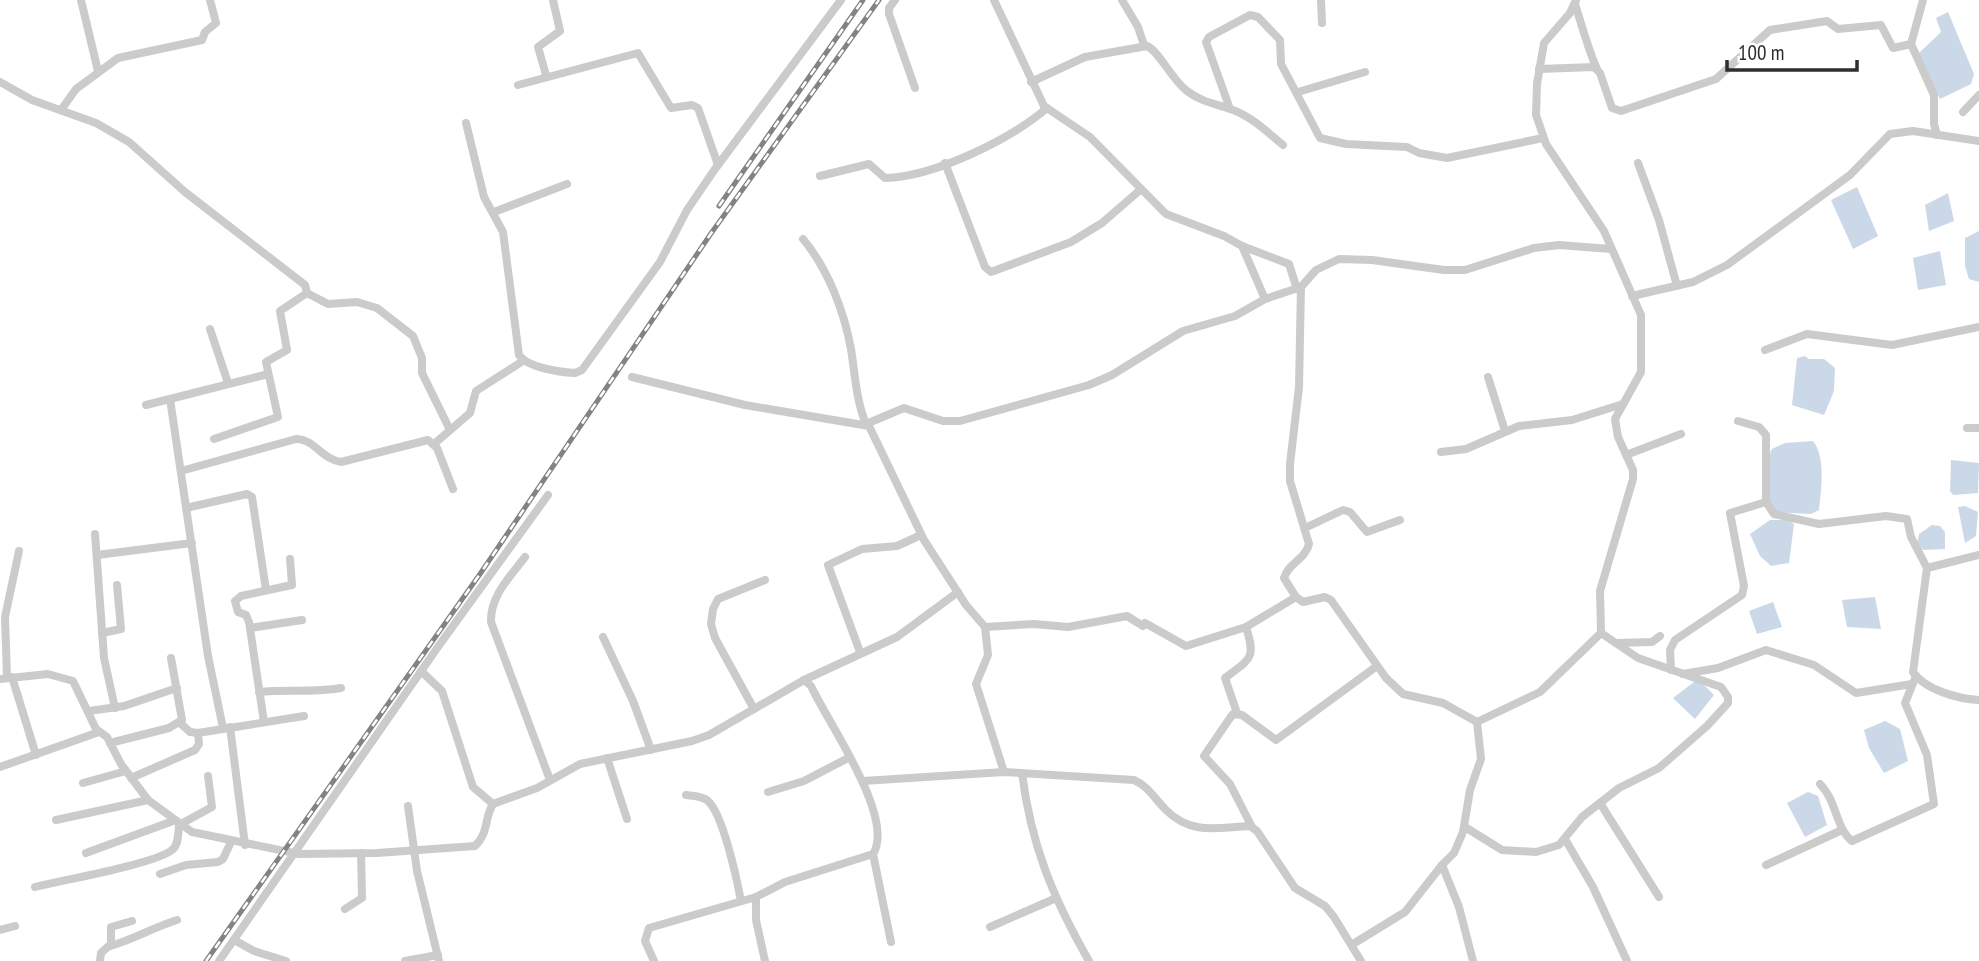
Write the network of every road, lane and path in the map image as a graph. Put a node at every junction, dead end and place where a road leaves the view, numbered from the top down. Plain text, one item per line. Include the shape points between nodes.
1 (81, 0) edge
2 (210, 0) edge
3 (553, 0) edge
4 (841, 0) edge
5 (895, 0) edge
6 (994, 0) edge
7 (1122, 0) edge
8 (1321, 0) edge
9 (1923, 0) edge
10 (1575, 2) edge
11 (1322, 23) dead end
12 (1911, 44) junction
13 (1144, 46) junction
14 (1539, 69) junction
15 (1597, 69) junction
16 (98, 71) junction
17 (1365, 72) dead end
18 (546, 75) junction
19 (0, 82) edge
20 (1031, 82) junction
21 (519, 85) dead end
22 (915, 88) dead end
23 (1298, 92) junction
24 (1979, 95) edge
25 (1230, 109) junction
26 (61, 110) junction
27 (1043, 111) junction
28 (1963, 112) dead end
29 (466, 123) dead end
30 (1937, 135) junction
31 (1543, 138) junction
32 (1979, 141) edge
33 (1283, 145) dead end
34 (945, 163) junction
35 (1637, 163) dead end
36 (718, 165) junction
37 (820, 176) dead end
38 (567, 184) dead end
39 (1135, 194) junction
40 (494, 212) junction
41 (803, 239) dead end
42 (1242, 246) junction
43 (1611, 249) junction
44 (1677, 286) junction
45 (1299, 288) junction
46 (307, 293) junction
47 (1632, 296) junction
48 (1265, 299) junction
49 (1979, 327) edge
50 (210, 329) dead end
51 (1765, 351) dead end
52 (523, 361) junction
53 (268, 374) junction
54 (632, 377) dead end
55 (1488, 377) dead end
56 (228, 383) junction
57 (170, 399) junction
58 (1623, 404) junction
59 (146, 405) dead end
60 (1738, 421) dead end
61 (866, 424) junction
62 (1967, 428) dead end
63 (1979, 428) edge
64 (450, 430) junction
65 (1506, 431) junction
66 (1681, 434) dead end
67 (214, 439) dead end
68 (434, 444) junction
69 (1441, 452) dead end
70 (1626, 455) junction
71 (181, 471) junction
72 (453, 489) dead end
73 (548, 495) dead end
74 (1766, 502) junction
75 (186, 508) junction
76 (1400, 520) dead end
77 (1305, 528) junction
78 (95, 534) dead end
79 (921, 535) junction
80 (192, 543) junction
81 (19, 551) dead end
82 (97, 555) junction
83 (1979, 555) edge
84 (525, 557) dead end
85 (290, 559) dead end
86 (1927, 568) junction
87 (765, 580) dead end
88 (117, 585) dead end
89 (266, 590) junction
90 (958, 592) junction
91 (1296, 597) junction
92 (302, 620) dead end
93 (985, 627) junction
94 (1245, 627) junction
95 (250, 628) junction
96 (102, 633) junction
97 (1601, 633) junction
98 (1660, 636) dead end
99 (603, 637) dead end
100 (1616, 643) junction
101 (860, 652) junction
102 (171, 658) dead end
103 (1377, 666) junction
104 (1671, 670) junction
105 (421, 671) junction
106 (1681, 675) junction
107 (7, 678) edge
108 (804, 680) junction
109 (1914, 680) junction
110 (177, 688) junction
111 (341, 688) dead end
112 (260, 692) junction
113 (1979, 701) edge
114 (115, 708) junction
115 (754, 709) junction
116 (89, 711) junction
117 (1233, 715) junction
118 (304, 716) dead end
119 (264, 722) junction
120 (1477, 722) junction
121 (180, 723) junction
122 (227, 728) junction
123 (99, 732) junction
124 (198, 733) junction
125 (110, 743) junction
126 (651, 750) junction
127 (36, 755) junction
128 (850, 757) junction
129 (607, 758) junction
130 (0, 767) edge
131 (1004, 772) junction
132 (1022, 773) junction
133 (128, 775) junction
134 (208, 776) dead end
135 (550, 780) junction
136 (863, 781) junction
137 (83, 783) dead end
138 (1820, 784) dead end
139 (768, 792) dead end
140 (686, 795) dead end
141 (148, 800) junction
142 (1600, 803) junction
143 (493, 804) junction
144 (408, 806) dead end
145 (627, 819) dead end
146 (56, 820) dead end
147 (176, 823) junction
148 (1252, 827) junction
149 (1842, 830) junction
150 (1463, 833) junction
151 (1565, 839) junction
152 (231, 842) junction
153 (245, 845) junction
154 (414, 849) junction
155 (86, 853) dead end
156 (361, 853) junction
157 (295, 854) junction
158 (873, 854) junction
159 (1443, 865) junction
160 (1766, 865) dead end
161 (160, 874) dead end
162 (35, 887) dead end
163 (756, 897) junction
164 (1659, 897) dead end
165 (1054, 899) junction
166 (741, 901) junction
167 (345, 909) dead end
168 (177, 919) dead end
169 (131, 921) dead end
170 (15, 926) dead end
171 (990, 927) dead end
172 (0, 930) edge
173 (234, 940) junction
174 (891, 942) dead end
175 (1353, 944) junction
176 (110, 946) junction
177 (438, 958) edge
178 (275, 960) edge
179 (100, 961) edge
180 (219, 961) edge
181 (286, 961) edge
182 (405, 961) edge
183 (654, 961) edge
184 (765, 961) edge
185 (1088, 961) edge
186 (1361, 961) edge
187 (1472, 961) edge
188 (1627, 961) edge

1 - 16 street
2 - 16 street via 216,23 202,40 129,54
3 - 18 street via 560,31 538,47
4 - 36 street
5 - 22 street via 889,14
6 - 20 street
7 - 13 street
8 - 11 street
9 - 12 street
10 - 14 street via 1548,36
10 - 15 street
12 - 15 street via 1895,50 1881,25 1838,29 1827,21 1776,28 1760,36 1716,79 1621,111 1612,108
12 - 30 street via 1934,95
13 - 20 street via 1085,57
13 - 25 street via 1154,50 1184,90
14 - 15 street
14 - 31 street via 1535,101
16 - 26 street via 70,95
17 - 23 street
18 - 21 street
18 - 36 street via 638,53 671,108 698,108
19 - 26 street
20 - 27 street
23 - 25 street via 1281,64 1280,40 1258,17 1250,15 1206,42
23 - 31 street via 1321,138 1346,144 1407,147 1447,158
24 - 28 street
25 - 33 street via 1257,123
26 - 46 street via 129,142 185,192 301,281
27 - 34 street
27 - 39 street via 1090,137
29 - 40 street via 484,197
30 - 32 street
30 - 44 street via 1890,134 1850,175 1763,241 1707,276
31 - 43 street
34 - 37 street via 891,178 869,164
34 - 39 street via 985,267 991,272 1071,242
35 - 44 street
36 - 52 street via 660,262 582,370 569,373
38 - 40 street
39 - 42 street via 1166,214
40 - 52 street via 503,232
41 - 61 street via 843,312
42 - 45 street via 1289,264
42 - 48 street
43 - 45 street via 1534,248 1465,270 1444,271 1339,259 1316,270
43 - 47 street
44 - 47 street
45 - 48 street
45 - 77 street via 1299,387 1290,481
46 - 53 street via 280,312 287,350 266,362
46 - 64 street via 328,304 357,302 377,308 413,336 421,353 422,373
47 - 58 street via 1643,329 1643,361
48 - 61 street via 1235,316 1183,331 1089,385 1040,396 982,417 943,421 904,408
49 - 51 street via 1892,345 1807,334
50 - 56 street
52 - 64 street via 476,391 470,413
53 - 56 street
53 - 67 street via 278,416
54 - 61 street via 785,414
55 - 65 street
56 - 57 street
57 - 59 street
57 - 71 street
58 - 65 street via 1572,420
58 - 70 street via 1615,419
60 - 74 street via 1759,427 1766,435
61 - 79 street
62 - 63 street
64 - 68 street
65 - 69 street via 1466,449
66 - 70 street
68 - 71 street via 428,440 341,462 328,459 308,441 296,439
68 - 72 street
70 - 97 street via 1634,474 1600,591
71 - 75 street
73 - 105 street
74 - 86 street via 1774,514 1809,523 1901,516 1907,519
74 - 104 street via 1730,513 1742,596 1675,639 1670,650
75 - 80 street
75 - 89 street via 247,494 252,497
76 - 77 street via 1367,532 1343,510
77 - 91 street via 1307,552 1288,568 1284,578
78 - 82 street
79 - 90 street
79 - 101 street via 897,546 862,550 828,565
80 - 82 street
80 - 122 street via 208,656
81 - 107 street via 5,617
82 - 96 street
83 - 86 street
84 - 135 street via 498,593 490,611 491,622
85 - 89 street via 293,583
86 - 109 street via 1912,665
87 - 115 street via 718,599 713,609 715,638
88 - 96 street via 121,629
89 - 95 street via 235,601 237,612 248,619
90 - 93 street
90 - 101 street via 897,637
91 - 94 street
91 - 103 street via 1303,602 1331,600
92 - 95 street
93 - 94 street via 1068,627 1127,616 1186,646
93 - 131 street via 988,654 976,684
94 - 117 street via 1253,651 1225,678
95 - 112 street
96 - 114 street
97 - 100 street
97 - 120 street via 1540,692
98 - 100 street via 1652,642
99 - 126 street
100 - 104 street
101 - 108 street
102 - 110 street
103 - 117 street via 1276,740
103 - 120 street via 1403,694 1443,703
104 - 106 street
105 - 143 street via 442,691 473,787
105 - 157 street
106 - 109 street via 1718,668 1766,650 1814,665 1856,693
106 - 142 street via 1721,687 1728,703 1659,768
107 - 116 street via 64,677 79,689
107 - 127 street
108 - 115 street
108 - 128 street
109 - 113 street via 1961,699
109 - 149 street via 1905,703 1924,744 1935,803 1859,841 1849,839
110 - 114 street
110 - 121 street via 184,716
111 - 112 street
112 - 119 street
114 - 116 street
115 - 126 street via 709,735
116 - 123 street
117 - 148 street via 1204,756 1234,791
118 - 119 street
119 - 122 street
120 - 150 street via 1481,759
121 - 124 street
121 - 125 street
122 - 124 street
122 - 153 street
123 - 125 street
123 - 127 street
124 - 133 street via 195,750
125 - 133 street
126 - 129 street
127 - 130 street
128 - 136 street
128 - 139 street via 804,781
129 - 135 street via 580,764
129 - 145 street
131 - 132 street
131 - 136 street
132 - 148 street via 1133,780 1149,790 1172,816 1197,827 1211,831
132 - 165 street via 1034,839
133 - 137 street
133 - 141 street
134 - 147 street via 212,807
135 - 143 street
136 - 158 street via 878,826
138 - 149 street via 1835,804
140 - 166 street via 710,804 731,854
141 - 146 street
141 - 147 street
142 - 151 street
142 - 164 street
143 - 154 street via 486,833 475,846
144 - 154 street
147 - 152 street via 208,838
147 - 155 street
147 - 162 street via 177,842 169,852
148 - 175 street via 1269,845 1295,888 1325,906
149 - 160 street
150 - 151 street via 1502,850 1536,852
150 - 159 street
151 - 188 street
152 - 153 street
152 - 161 street via 218,862 186,865
153 - 157 street
154 - 156 street
154 - 177 street
156 - 157 street
156 - 167 street via 362,898
157 - 173 street
158 - 163 street via 786,882
158 - 174 street
159 - 175 street via 1405,912
159 - 187 street
163 - 166 street
163 - 184 street
165 - 171 street
165 - 185 street
166 - 183 street via 649,928 645,941
168 - 176 street
169 - 176 street via 111,927
170 - 172 street
173 - 178 street
173 - 180 street
175 - 186 street
176 - 179 street via 101,953
177 - 182 street
178 - 181 street

